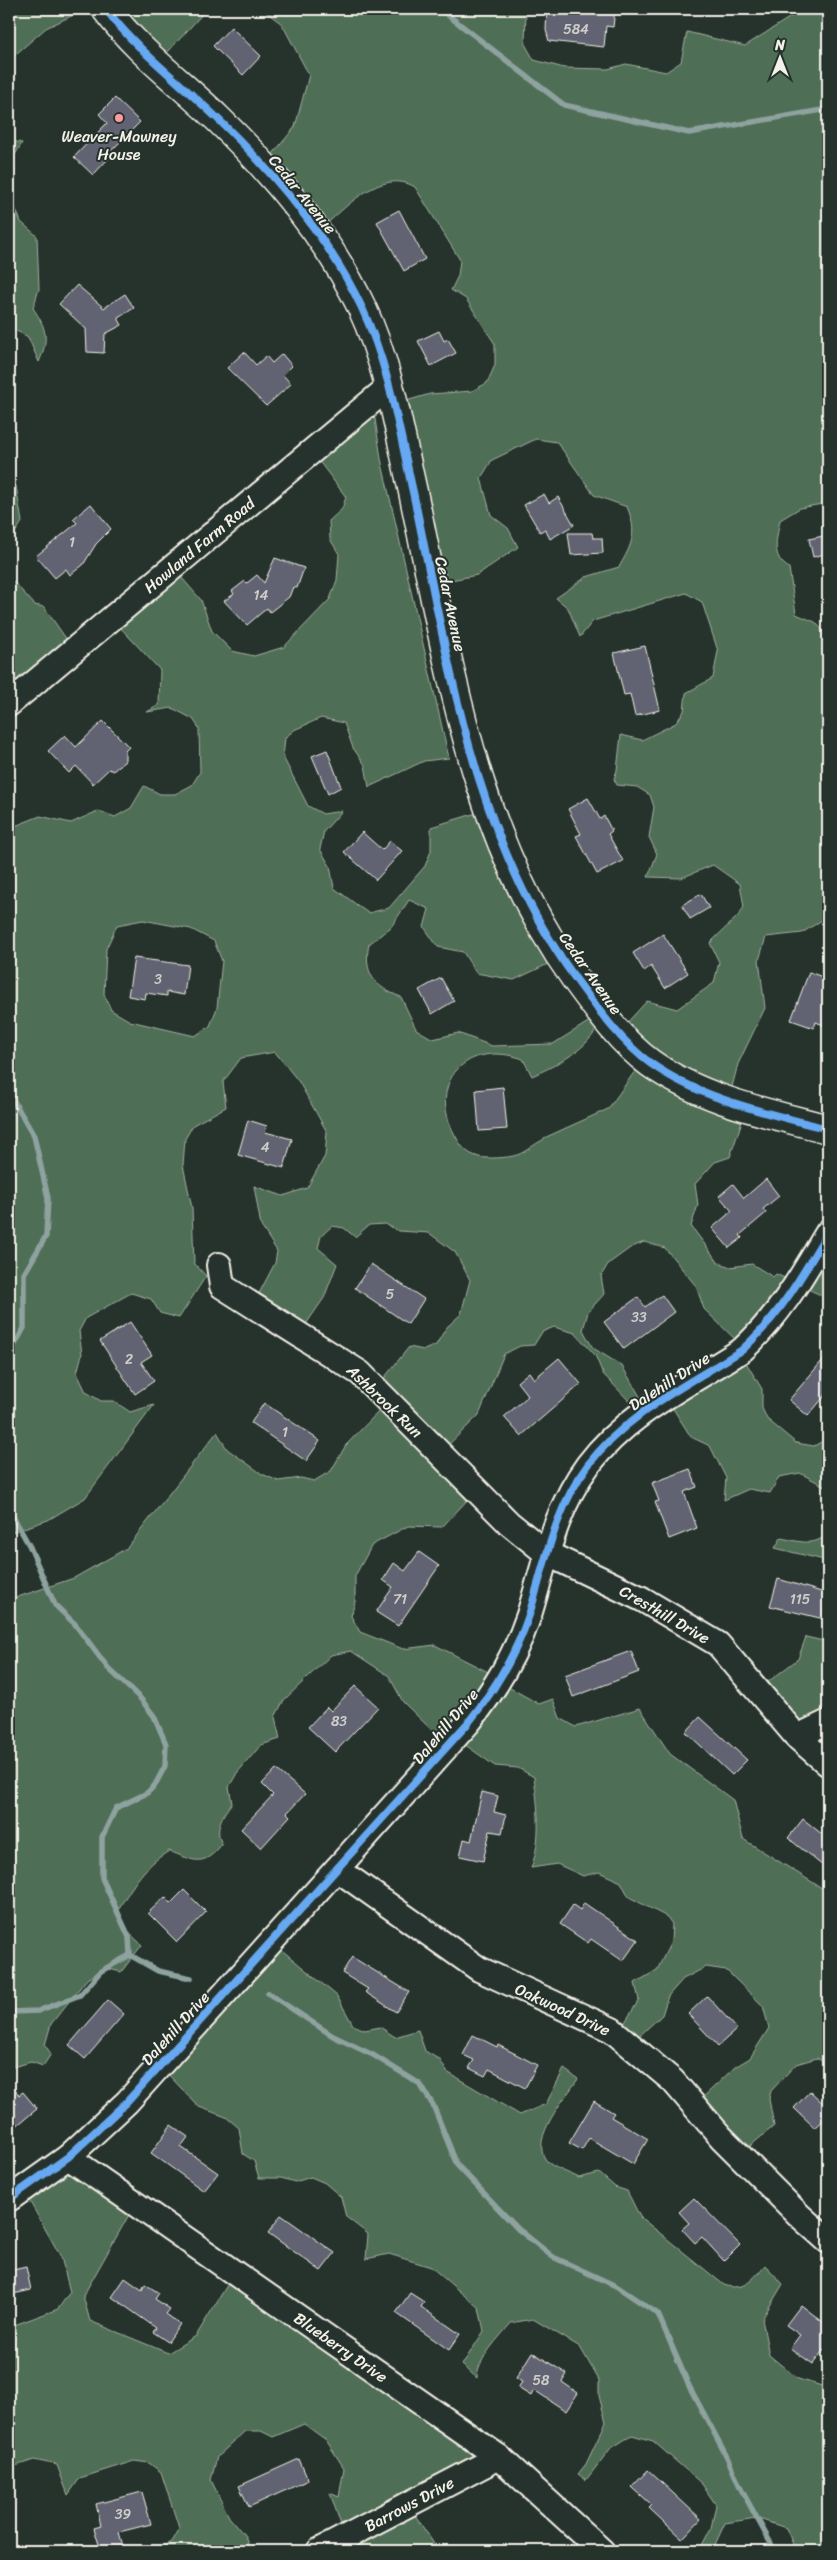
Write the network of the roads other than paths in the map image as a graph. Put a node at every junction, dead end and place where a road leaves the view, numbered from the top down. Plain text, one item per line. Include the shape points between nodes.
1 (106, 9) edge
2 (390, 386) junction
3 (9, 704) edge
4 (828, 1129) edge
5 (828, 1232) edge
6 (219, 1265) dead end
7 (546, 1554) junction
8 (828, 1722) edge
9 (797, 1737) junction
10 (828, 1764) edge
11 (337, 1869) junction
12 (68, 2157) junction
13 (9, 2199) edge
14 (828, 2241) edge
15 (499, 2457) junction
16 (319, 2551) edge
17 (602, 2551) edge

1 - 2 street, Cedar Avenue via 130,37 236,137 327,244 370,325
2 - 3 street, Howland Farm Road
2 - 4 street, Cedar Avenue via 467,746 501,841 527,900 560,957 620,1035 649,1062 681,1082 721,1099
5 - 7 street, Dalehill Drive via 783,1307 755,1338 742,1350 644,1410 607,1443 574,1486
6 - 7 street, Ashbrook Run via 222,1286 360,1373 509,1522
7 - 9 street, Cresthill Drive via 642,1599 718,1644
7 - 11 street, Dalehill Drive via 528,1617 487,1699
8 - 9 street
9 - 10 street, Cresthill Drive
11 - 12 street, Dalehill Drive via 127,2102
11 - 14 street, Oakwood Drive via 479,1969 603,2025 643,2053 673,2081 721,2137
12 - 13 street, Dalehill Drive
12 - 15 street, Blueberry Drive
15 - 16 street, Barrows Drive
15 - 17 street, Blueberry Drive

